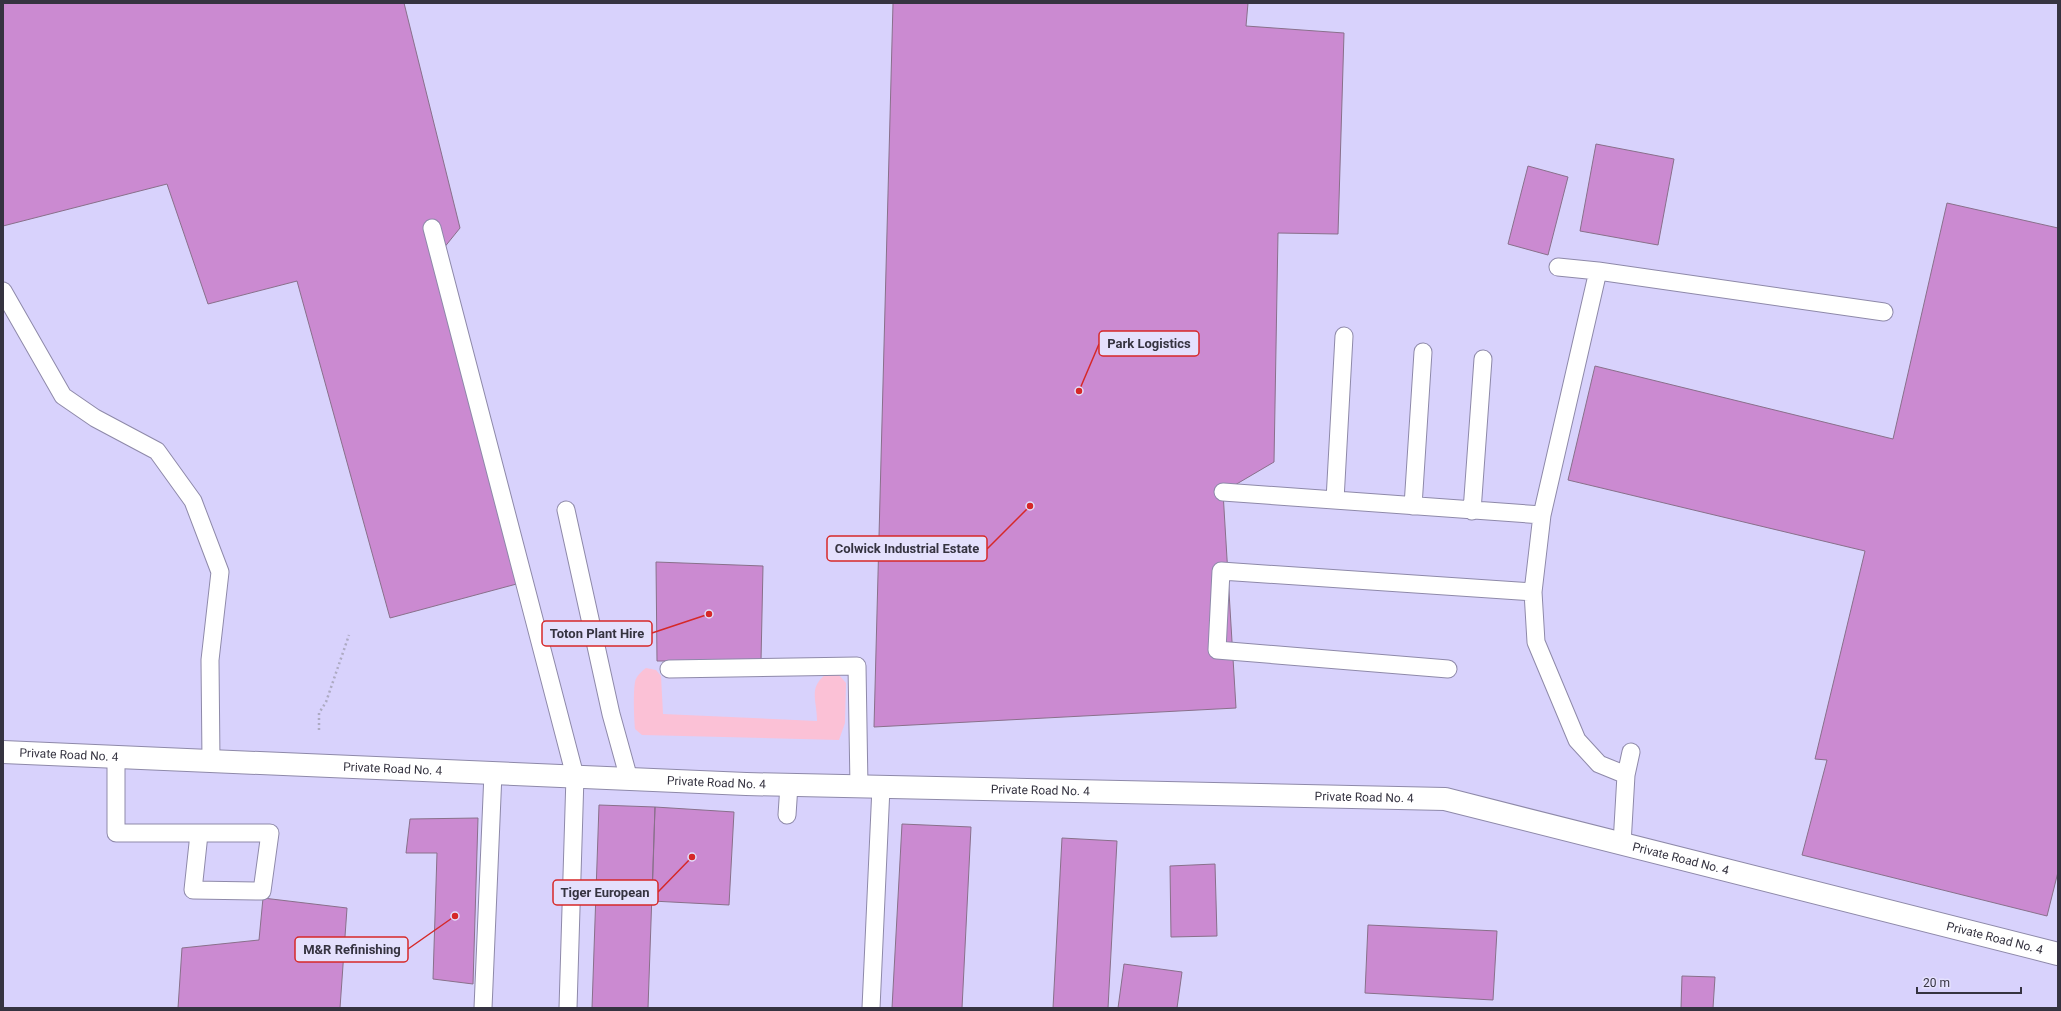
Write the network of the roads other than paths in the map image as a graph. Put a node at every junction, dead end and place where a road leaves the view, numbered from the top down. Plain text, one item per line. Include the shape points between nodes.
1 (432, 228) dead end
2 (1558, 266) dead end
3 (1598, 271) junction
4 (3, 290) edge
5 (1884, 312) dead end
6 (1344, 336) dead end
7 (1423, 352) dead end
8 (1483, 359) dead end
9 (1224, 492) dead end
10 (1335, 500) junction
11 (1413, 506) junction
12 (566, 510) dead end
13 (1472, 511) junction
14 (1542, 515) junction
15 (1533, 592) junction
16 (669, 669) dead end
17 (1448, 669) dead end
18 (3, 752) edge
19 (1631, 752) dead end
20 (116, 756) junction
21 (211, 761) junction
22 (493, 773) junction
23 (1626, 775) junction
24 (575, 776) junction
25 (629, 779) junction
26 (789, 785) junction
27 (859, 786) junction
28 (881, 787) junction
29 (787, 815) dead end
30 (199, 834) junction
31 (1622, 844) junction
32 (2058, 954) edge
33 (483, 1008) edge
34 (568, 1008) edge
35 (871, 1008) edge

1 - 24 lane
2 - 3 lane
3 - 5 lane
3 - 14 lane
4 - 21 lane via 63,396 95,418 157,451 193,502 220,572 210,660
6 - 10 lane
7 - 11 lane
8 - 13 lane
9 - 10 lane
10 - 11 lane
11 - 13 lane
12 - 25 lane via 610,714
13 - 14 lane
14 - 15 lane
15 - 17 lane via 1221,571 1217,650
15 - 23 lane via 1536,642 1577,740 1599,764
16 - 27 lane via 857,666
18 - 20 street, Private Road No. 4
19 - 23 lane
20 - 21 street, Private Road No. 4
20 - 30 lane via 116,833
21 - 22 street, Private Road No. 4
22 - 24 street, Private Road No. 4
22 - 33 lane
23 - 31 lane
24 - 25 street, Private Road No. 4
24 - 34 lane
25 - 26 street, Private Road No. 4
26 - 27 street, Private Road No. 4
26 - 29 lane
27 - 28 street, Private Road No. 4
28 - 31 street, Private Road No. 4 via 1445,799
28 - 35 lane
30 - 30 lane via 270,833 262,891 193,890
31 - 32 street, Private Road No. 4

